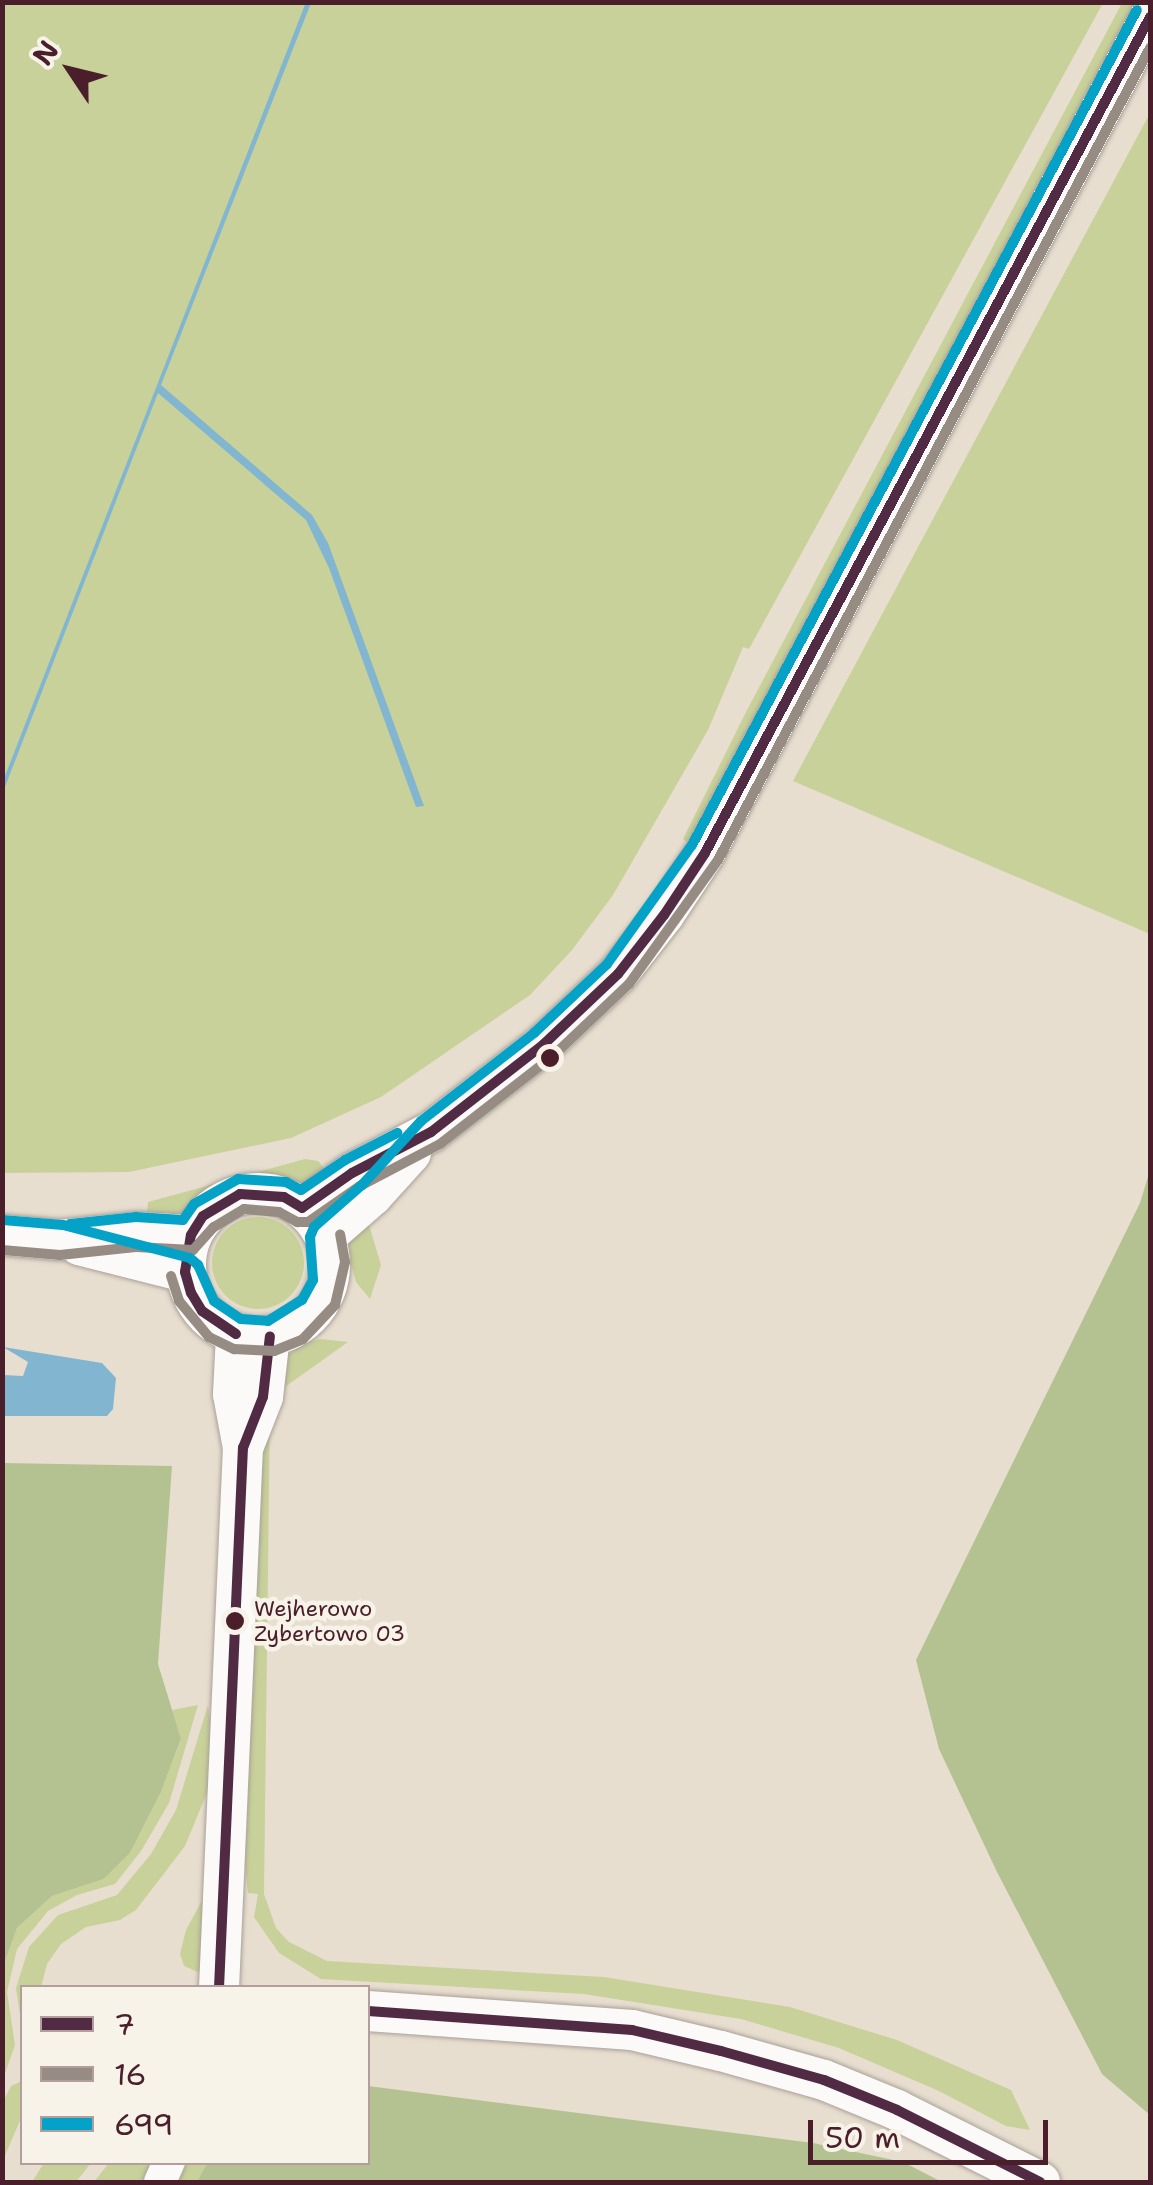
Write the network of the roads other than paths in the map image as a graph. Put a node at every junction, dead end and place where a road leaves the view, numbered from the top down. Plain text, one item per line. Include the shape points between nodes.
1 (1150, 17) edge
2 (314, 1222) junction
3 (2, 1235) edge
4 (188, 1254) junction
5 (253, 1335) junction
6 (218, 1985) edge
7 (370, 2011) edge
8 (1040, 2182) edge

1 - 2 street via 674,899 606,986 544,1044 431,1132 352,1173
2 - 4 street via 284,1197 240,1194 212,1210
2 - 5 street via 330,1260 322,1298 294,1327
3 - 4 street via 60,1240 136,1232
4 - 5 street via 202,1311
5 - 6 street via 263,1397 243,1448
7 - 8 street via 632,2030 824,2080

